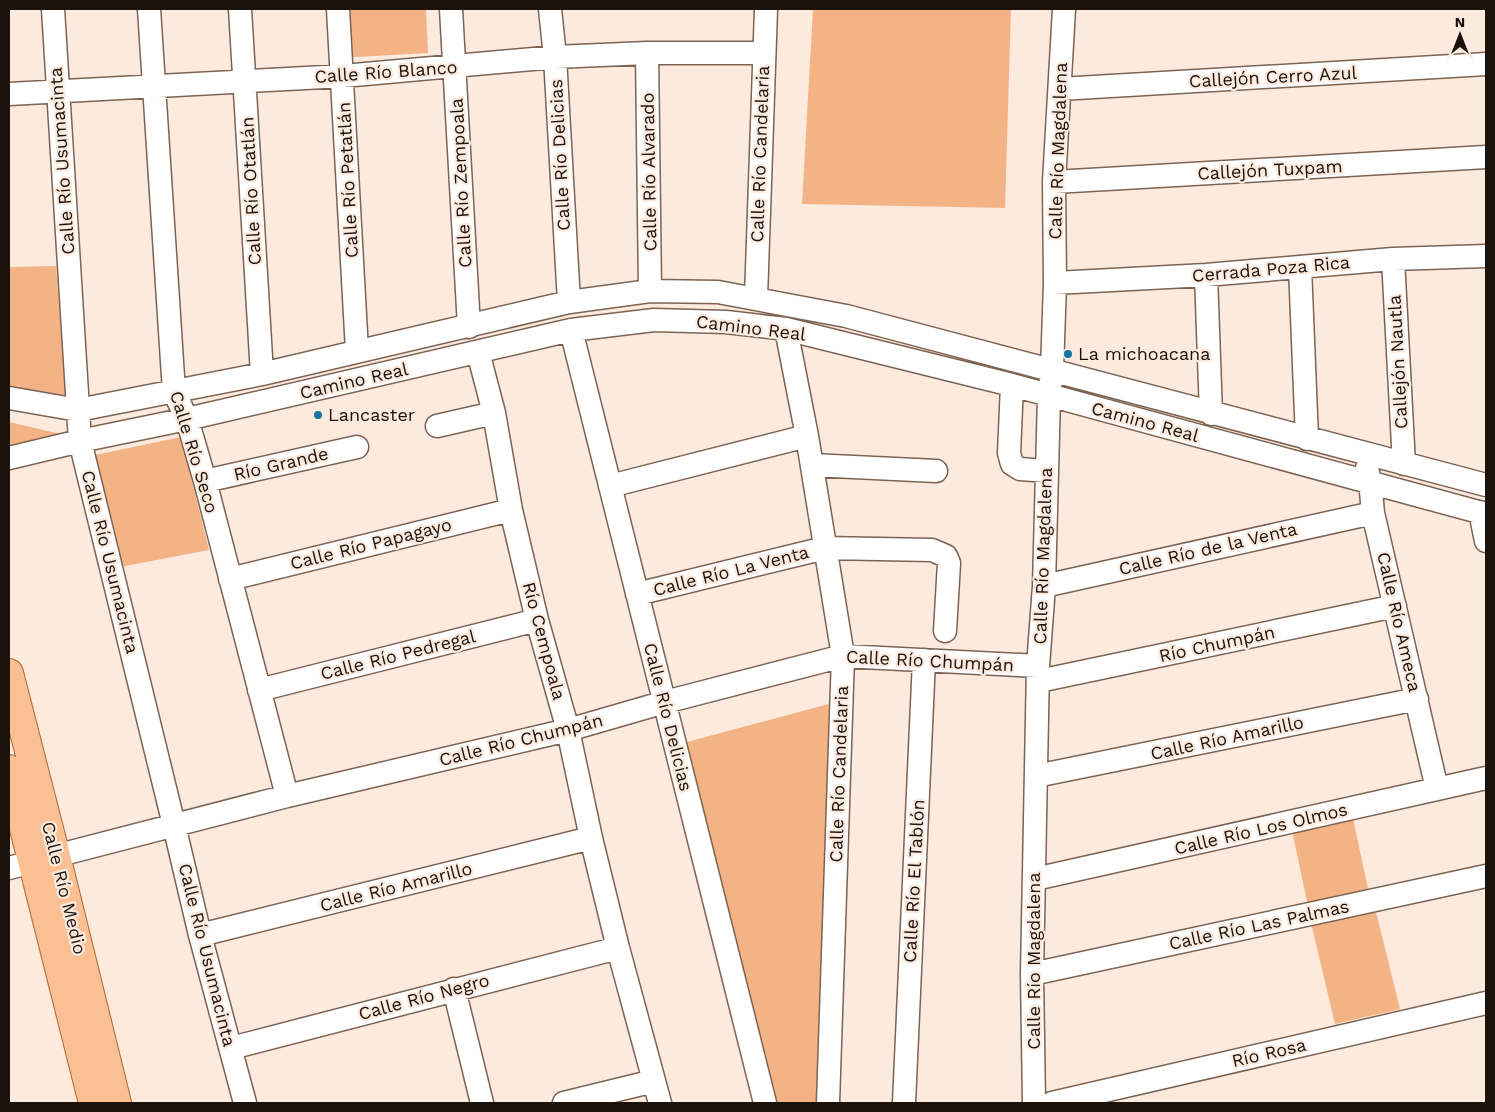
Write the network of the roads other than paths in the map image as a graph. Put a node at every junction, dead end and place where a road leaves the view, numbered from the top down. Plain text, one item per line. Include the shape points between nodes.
1 (53, 9) edge
2 (149, 9) edge
3 (240, 9) edge
4 (338, 9) edge
5 (451, 9) edge
6 (550, 9) edge
7 (766, 9) edge
8 (1064, 9) edge
9 (647, 53) junction
10 (764, 53) junction
11 (555, 57) junction
12 (1486, 64) edge
13 (455, 67) junction
14 (343, 76) junction
15 (245, 82) junction
16 (155, 87) junction
17 (1060, 90) junction
18 (58, 91) junction
19 (9, 94) edge
20 (1486, 158) edge
21 (1054, 182) junction
22 (1486, 256) edge
23 (1392, 259) junction
24 (1300, 267) junction
25 (1206, 275) junction
26 (1055, 283) junction
27 (650, 291) junction
28 (756, 298) junction
29 (569, 302) junction
30 (846, 316) junction
31 (469, 327) junction
32 (786, 329) junction
33 (571, 330) junction
34 (407, 340) junction
35 (839, 342) junction
36 (358, 351) junction
37 (478, 352) junction
38 (336, 357) junction
39 (412, 368) junction
40 (1052, 370) junction
41 (262, 374) junction
42 (343, 384) junction
43 (1012, 385) junction
44 (174, 392) junction
45 (1049, 396) junction
46 (9, 398) edge
47 (78, 410) junction
48 (494, 413) junction
49 (1211, 414) junction
50 (187, 419) junction
51 (437, 426) dead end
52 (807, 436) junction
53 (1307, 439) junction
54 (80, 441) junction
55 (357, 447) dead end
56 (1363, 454) junction
57 (9, 458) edge
58 (1404, 464) junction
59 (812, 465) junction
60 (936, 471) dead end
61 (1046, 471) junction
62 (205, 481) junction
63 (1370, 481) junction
64 (1486, 485) edge
65 (610, 486) junction
66 (511, 510) junction
67 (1373, 513) junction
68 (1483, 513) edge
69 (1486, 541) edge
70 (825, 548) junction
71 (230, 579) junction
72 (1044, 586) junction
73 (637, 594) junction
74 (1395, 606) junction
75 (537, 620) junction
76 (945, 630) dead end
77 (843, 656) junction
78 (924, 660) junction
79 (9, 673) edge
80 (1038, 674) junction
81 (259, 690) junction
82 (1417, 699) junction
83 (665, 702) junction
84 (568, 730) junction
85 (9, 769) edge
86 (1036, 776) junction
87 (1486, 778) edge
88 (1437, 789) junction
89 (286, 796) junction
90 (174, 825) junction
91 (592, 838) junction
92 (32, 862) edge
93 (1486, 876) edge
94 (1035, 879) junction
95 (200, 936) junction
96 (618, 948) junction
97 (1032, 974) junction
98 (454, 989) junction
99 (1486, 1003) edge
100 (231, 1048) junction
101 (654, 1081) junction
102 (93, 1103) edge
103 (117, 1103) edge
104 (245, 1103) edge
105 (482, 1103) edge
106 (564, 1103) edge
107 (660, 1103) edge
108 (765, 1103) edge
109 (828, 1103) edge
110 (904, 1103) edge
111 (1034, 1103) edge
112 (1052, 1103) edge

1 - 18 street, Calle Río Usumacinta
2 - 16 street, Calle Río Seco
3 - 15 street, Calle Río Otatlán
4 - 14 street, Calle Río Petatlán
5 - 13 street, Calle Río Zempoala
6 - 11 street, Calle Río Delicias
7 - 10 street, Calle Río Candelaria
8 - 17 street, Calle Río Magdalena
9 - 10 street, Calle Río Blanco
9 - 11 street, Calle Río Blanco
9 - 27 street, Calle Río Alvarado
10 - 28 street, Calle Río Candelaria
11 - 13 street, Calle Río Blanco
11 - 29 street, Calle Río Delicias
12 - 17 street, Callejón Cerro Azul
13 - 14 street, Calle Río Blanco
13 - 31 street, Calle Río Zempoala
14 - 15 street, Calle Río Blanco
14 - 36 street, Calle Río Petatlán
15 - 16 street, Calle Río Blanco
15 - 41 street, Calle Río Otatlán
16 - 18 street, Calle Río Blanco
16 - 44 street, Calle Río Seco
17 - 21 street, Calle Río Magdalena
18 - 19 street, Calle Río Blanco
18 - 47 street, Calle Río Usumacinta
20 - 21 street, Callejón Tuxpam
21 - 26 street, Calle Río Magdalena
22 - 23 street, Cerrada Poza Rica
23 - 24 street, Cerrada Poza Rica
23 - 58 street, Callejón Nautla
24 - 25 street, Cerrada Poza Rica
24 - 53 street
25 - 26 street, Cerrada Poza Rica
25 - 49 street
26 - 40 street, Calle Río Magdalena
27 - 28 street, Camino Real via 718,292
27 - 29 street, Camino Real
28 - 30 street, Camino Real
29 - 31 street, Camino Real
30 - 35 street
30 - 40 street, Camino Real
31 - 34 street, Camino Real
32 - 33 street, Camino Real via 726,322 654,320
32 - 35 street, Camino Real
32 - 52 street, Calle Río Candelaria
33 - 37 street, Camino Real
33 - 65 street, Calle Río Delicias
34 - 36 street, Camino Real
34 - 39 street
35 - 43 street, Camino Real
36 - 38 street, Camino Real
37 - 39 street, Camino Real
37 - 48 street, Río Cempoala
38 - 41 street, Camino Real
38 - 42 street
39 - 42 street, Camino Real
40 - 45 street, Calle Río Magdalena
40 - 49 street, Camino Real
41 - 44 street, Camino Real
42 - 50 street, Camino Real
43 - 45 street, Camino Real
43 - 61 street via 1009,453 1012,464 1020,469
44 - 47 street, Camino Real
44 - 50 street, Calle Río Seco
45 - 61 street, Calle Río Magdalena
45 - 63 street, Camino Real
46 - 47 street, Camino Real
47 - 54 street, Calle Río Usumacinta
48 - 51 street
48 - 66 street, Río Cempoala
49 - 53 street, Camino Real
50 - 54 street, Camino Real
50 - 62 street, Calle Río Seco
52 - 59 street, Calle Río Candelaria
52 - 65 street
53 - 56 street, Camino Real
54 - 57 street, Camino Real
54 - 90 street, Calle Río Usumacinta
55 - 62 street, Río Grande
56 - 58 street, Camino Real
56 - 63 street, Calle Río Ameca
58 - 64 street, Camino Real
59 - 60 street
59 - 70 street, Calle Río Candelaria
61 - 72 street, Calle Río Magdalena
62 - 71 street, Calle Río Seco
63 - 67 street, Calle Río Ameca
63 - 68 street, Camino Real
65 - 73 street, Calle Río Delicias
66 - 71 street, Calle Río Papagayo
66 - 75 street, Río Cempoala
67 - 72 street, Calle Río de la Venta
67 - 74 street, Calle Río Ameca
68 - 69 street
70 - 73 street, Calle Río La Venta
70 - 76 street, Calle Río La Venta via 932,550 946,556 950,570
70 - 77 street, Calle Río Candelaria
71 - 81 street, Calle Río Seco
72 - 80 street, Calle Río Magdalena
73 - 83 street, Calle Río Delicias
74 - 80 street, Río Chumpán
74 - 82 street, Calle Río Ameca
75 - 81 street, Calle Río Pedregal
75 - 84 street, Río Cempoala
77 - 78 street, Calle Río Chumpán
77 - 83 street, Calle Río Chumpán
77 - 109 street, Calle Río Candelaria
78 - 80 street, Calle Río Chumpán
78 - 110 street, Calle Río El Tablón
79 - 92 main road, Calle Río Medio
80 - 86 street, Calle Río Magdalena
81 - 89 street, Calle Río Seco
82 - 86 street, Calle Río Amarillo
82 - 88 street, Calle Río Ameca
83 - 84 street, Calle Río Chumpán
83 - 108 street, Calle Río Delicias
84 - 89 street, Calle Río Chumpán
84 - 91 street, Río Cempoala
85 - 92 main road, Calle Río Medio
86 - 94 street, Calle Río Magdalena
87 - 88 street, Calle Río Los Olmos
88 - 94 street, Calle Río Los Olmos
89 - 90 street, Calle Río Chumpán
90 - 92 street, Calle Río Chumpán
90 - 95 street, Calle Río Usumacinta
91 - 95 street, Calle Río Amarillo
91 - 96 street, Río Cempoala
92 - 102 main road, Calle Río Medio
92 - 103 main road, Calle Río Medio
93 - 97 street, Calle Río Las Palmas
94 - 97 street, Calle Río Magdalena
95 - 100 street, Calle Río Usumacinta
96 - 98 street, Calle Río Negro
96 - 101 street, Río Cempoala
97 - 111 street, Calle Río Magdalena
98 - 100 street, Calle Río Negro
98 - 105 street
99 - 112 street, Río Rosa
100 - 104 street, Calle Río Usumacinta
101 - 106 street
101 - 107 street, Río Cempoala

